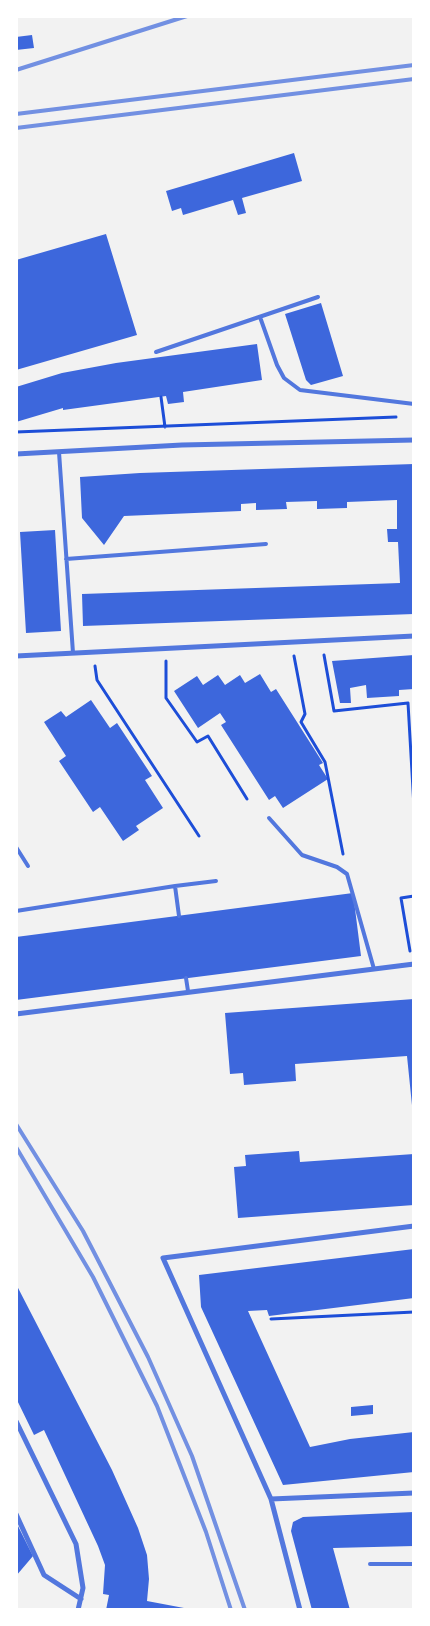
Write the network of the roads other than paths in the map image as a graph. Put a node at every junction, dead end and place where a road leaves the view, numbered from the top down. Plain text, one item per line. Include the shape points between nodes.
1 (318, 297) dead end
2 (260, 317) junction
3 (156, 352) dead end
4 (414, 404) edge
5 (414, 440) edge
6 (59, 452) junction
7 (16, 454) edge
8 (266, 544) dead end
9 (66, 559) junction
10 (414, 636) edge
11 (72, 653) junction
12 (16, 656) edge
13 (269, 818) dead end
14 (16, 847) edge
15 (28, 866) dead end
16 (216, 881) dead end
17 (174, 886) junction
18 (16, 911) edge
19 (179, 916) dead end
20 (414, 964) edge
21 (374, 968) junction
22 (186, 978) dead end
23 (188, 991) junction
24 (16, 1014) edge
25 (414, 1226) edge
26 (16, 1421) edge
27 (414, 1493) edge
28 (271, 1499) junction
29 (16, 1514) edge
30 (370, 1564) dead end
31 (414, 1564) edge
32 (81, 1599) junction
33 (78, 1610) edge
34 (300, 1610) edge

1 - 2 lane
2 - 3 lane
2 - 4 lane via 277,365 290,384 300,390
5 - 6 street via 182,445
6 - 7 street
6 - 9 lane
8 - 9 lane
9 - 11 lane
10 - 11 street
11 - 12 street
13 - 21 lane via 302,855 347,874
14 - 15 lane
16 - 17 lane
17 - 18 lane
17 - 19 lane
20 - 21 street
21 - 23 street
22 - 23 lane
23 - 24 street
25 - 28 street via 163,1258
26 - 32 street via 76,1544 83,1588
27 - 28 street
28 - 34 street
29 - 32 street via 44,1575
30 - 31 lane
32 - 33 street

